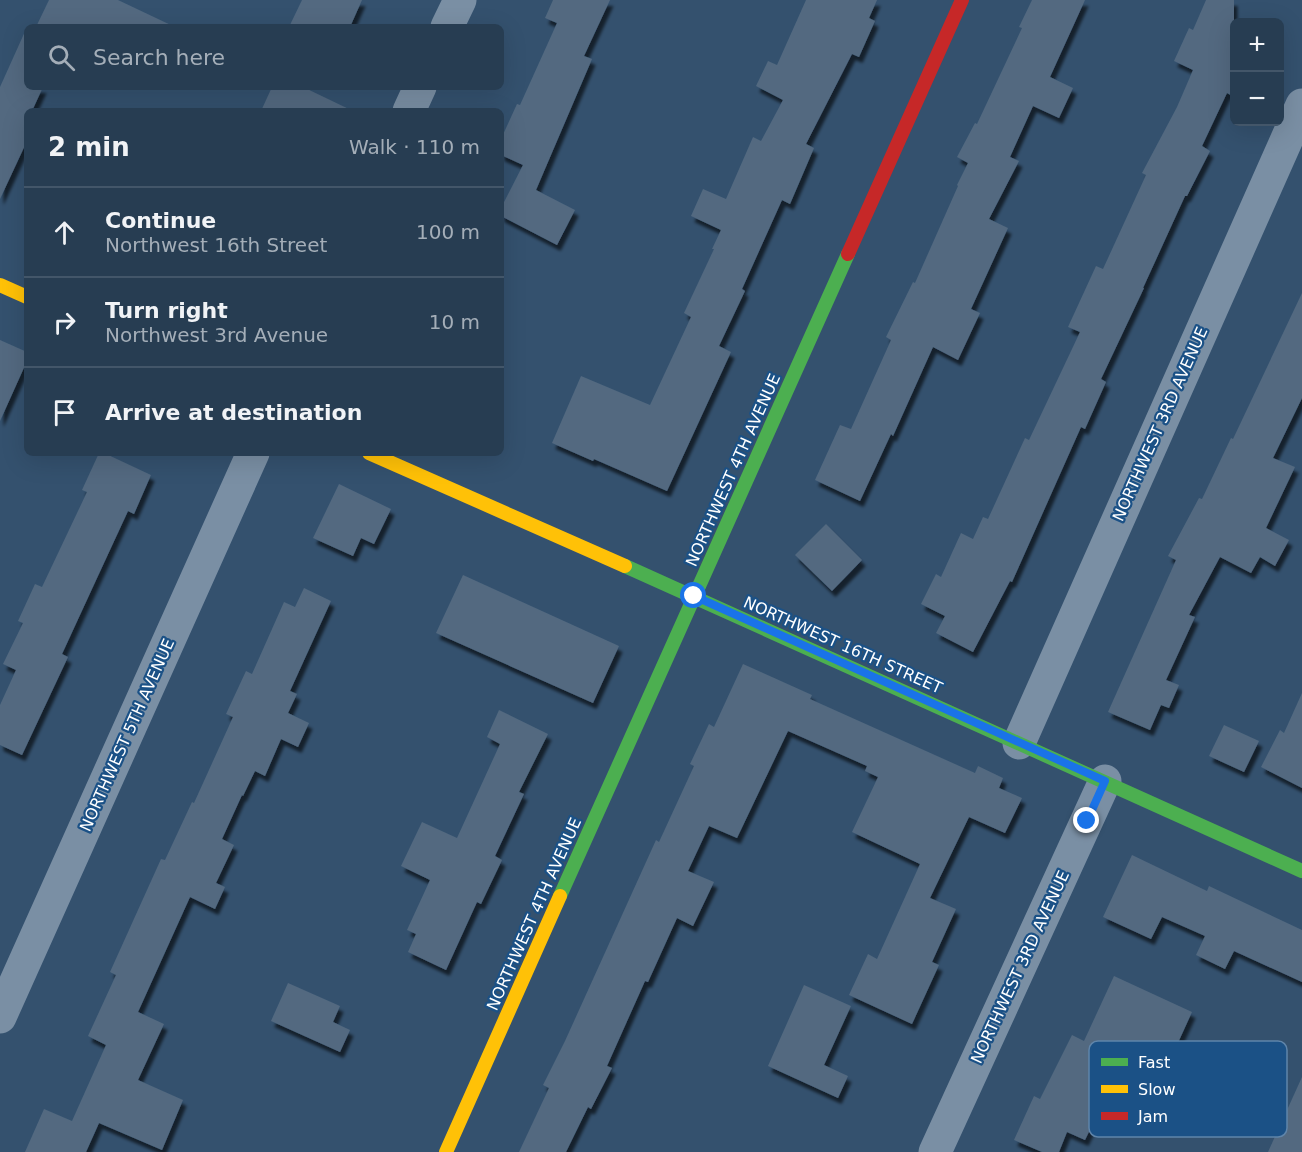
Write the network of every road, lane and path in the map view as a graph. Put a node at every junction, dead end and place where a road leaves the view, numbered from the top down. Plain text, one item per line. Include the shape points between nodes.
1 (460, 0) edge
2 (962, 0) edge
3 (448, 24) edge
4 (419, 90) edge
5 (1302, 105) edge
6 (410, 108) edge
7 (0, 285) edge
8 (24, 296) edge
9 (253, 456) edge
10 (376, 456) edge
11 (694, 596) junction
12 (1019, 743) junction
13 (1105, 781) junction
14 (1302, 871) edge
15 (0, 1017) edge
16 (446, 1152) edge
17 (935, 1152) edge

1 - 3 street
2 - 11 street, NORTHWEST 4TH AVENUE
4 - 6 street
5 - 12 street, NORTHWEST 3RD AVENUE
7 - 8 street
9 - 15 street, NORTHWEST 5TH AVENUE
10 - 11 street, NORTHWEST 16TH STREET
11 - 12 street, NORTHWEST 16TH STREET
11 - 16 street, NORTHWEST 4TH AVENUE
12 - 13 street, NORTHWEST 16TH STREET
13 - 14 street, NORTHWEST 16TH STREET
13 - 17 street, NORTHWEST 3RD AVENUE

